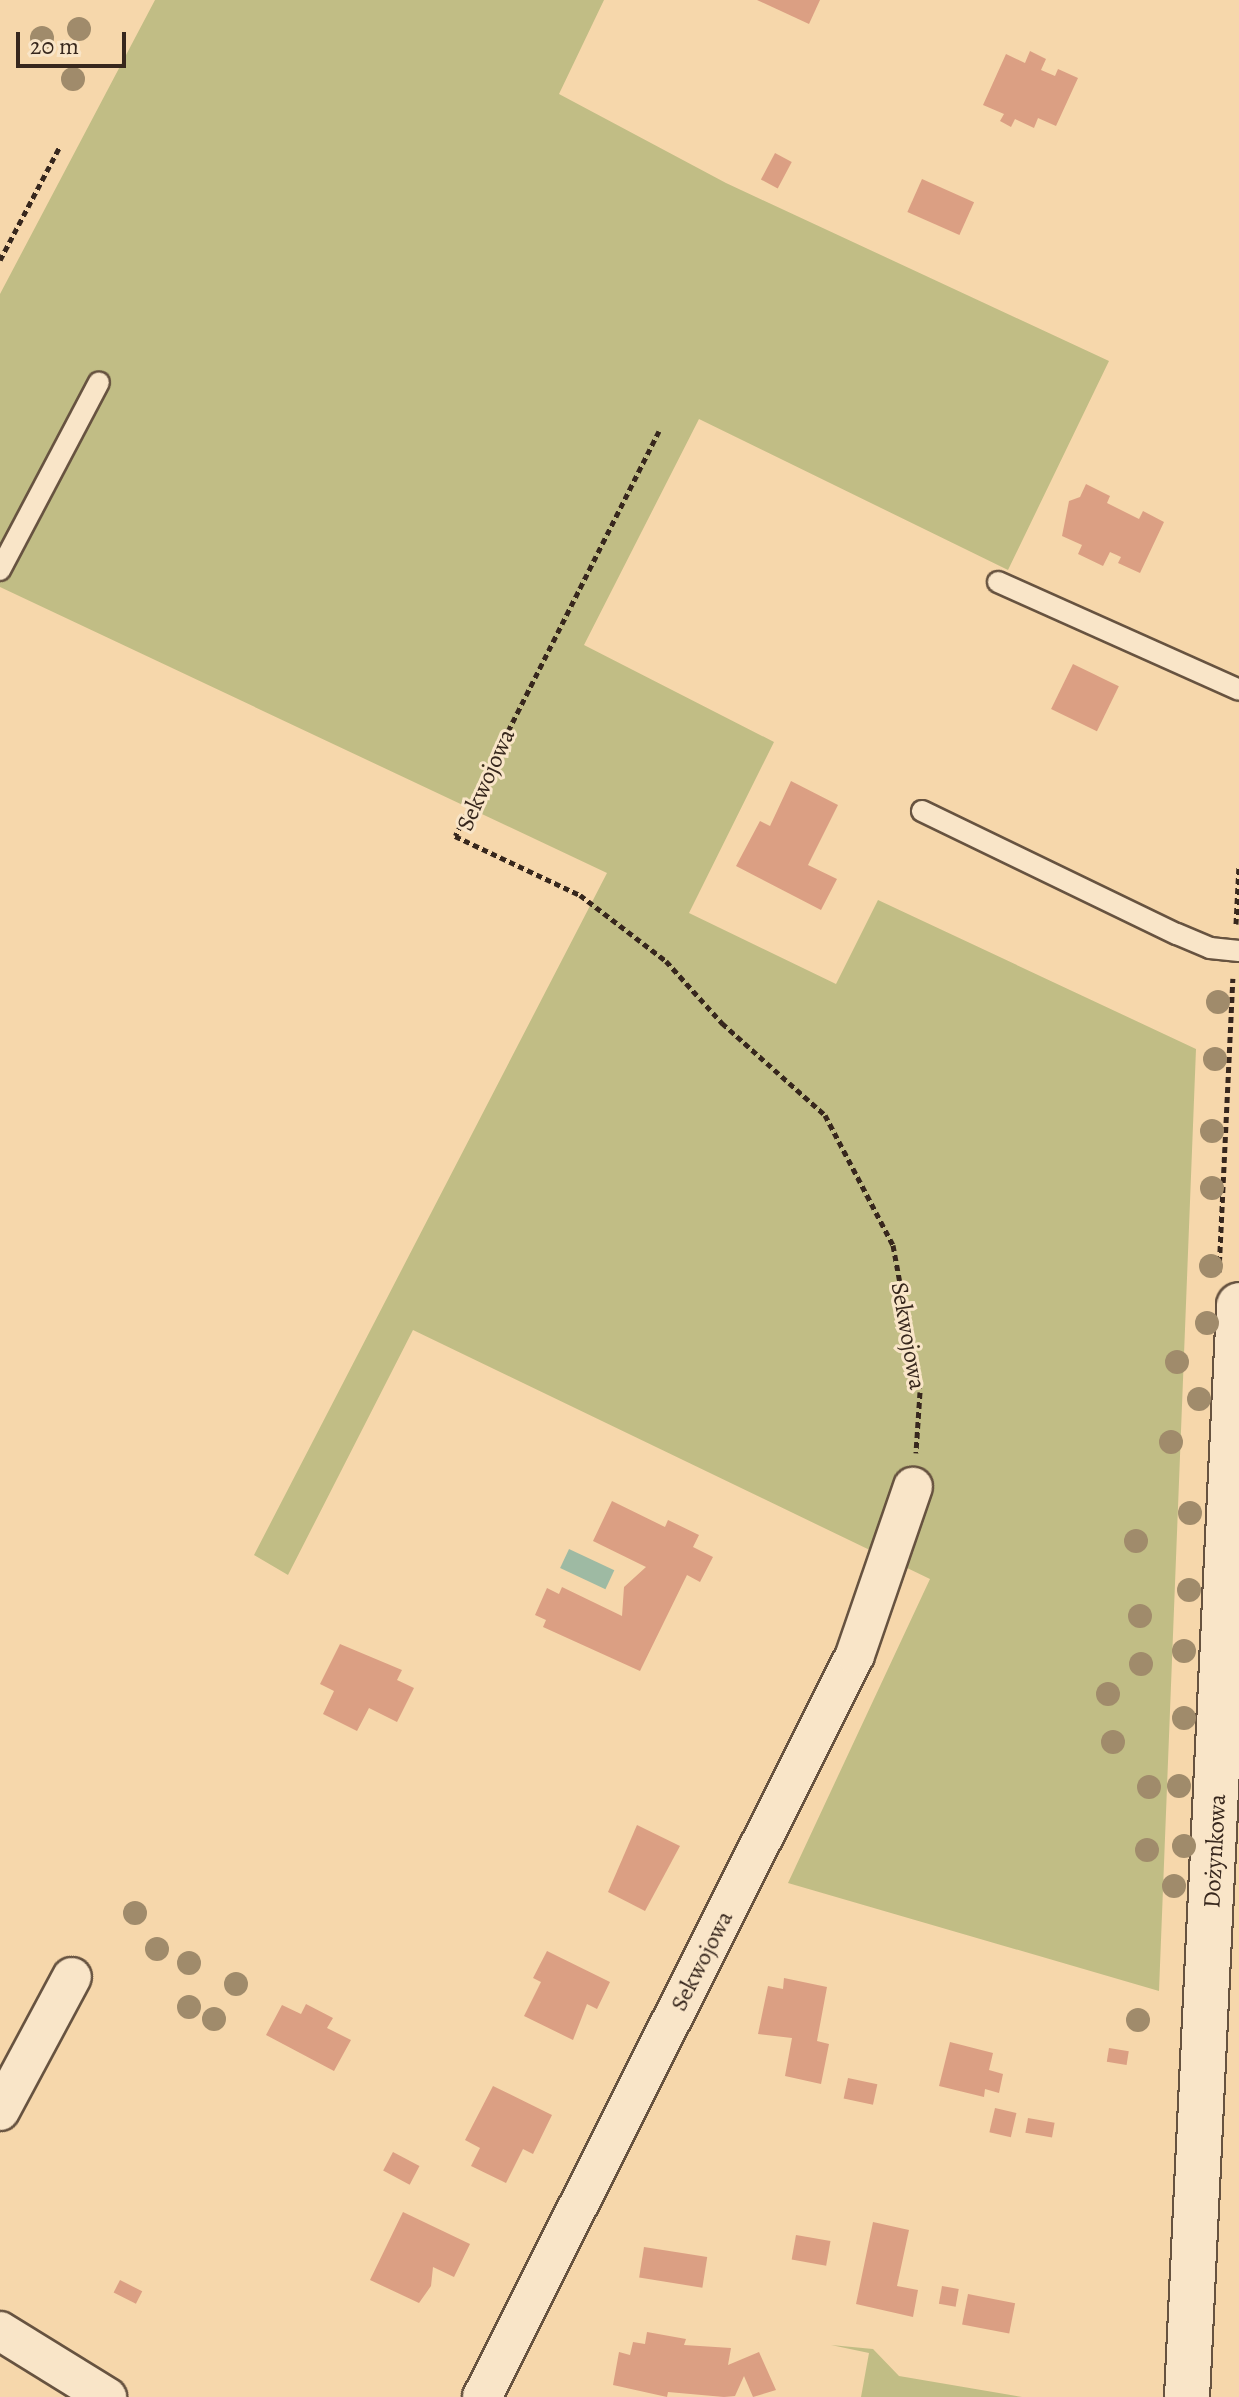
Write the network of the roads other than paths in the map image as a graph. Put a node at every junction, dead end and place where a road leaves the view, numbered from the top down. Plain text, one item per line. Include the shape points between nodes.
1 (99, 382) dead end
2 (0, 570) edge
3 (998, 582) dead end
4 (1239, 690) edge
5 (922, 811) dead end
6 (1239, 951) edge
7 (1239, 1305) edge
8 (913, 1487) road end
9 (72, 1977) dead end
10 (0, 2111) edge
11 (0, 2331) edge
12 (107, 2397) edge
13 (482, 2397) edge
14 (1187, 2397) edge

1 - 2 lane
3 - 4 lane
5 - 6 lane via 1177,934 1210,948
7 - 14 street, Dożynkowa
8 - 13 street, Sekwojowa via 855,1655
9 - 10 street
11 - 12 street

